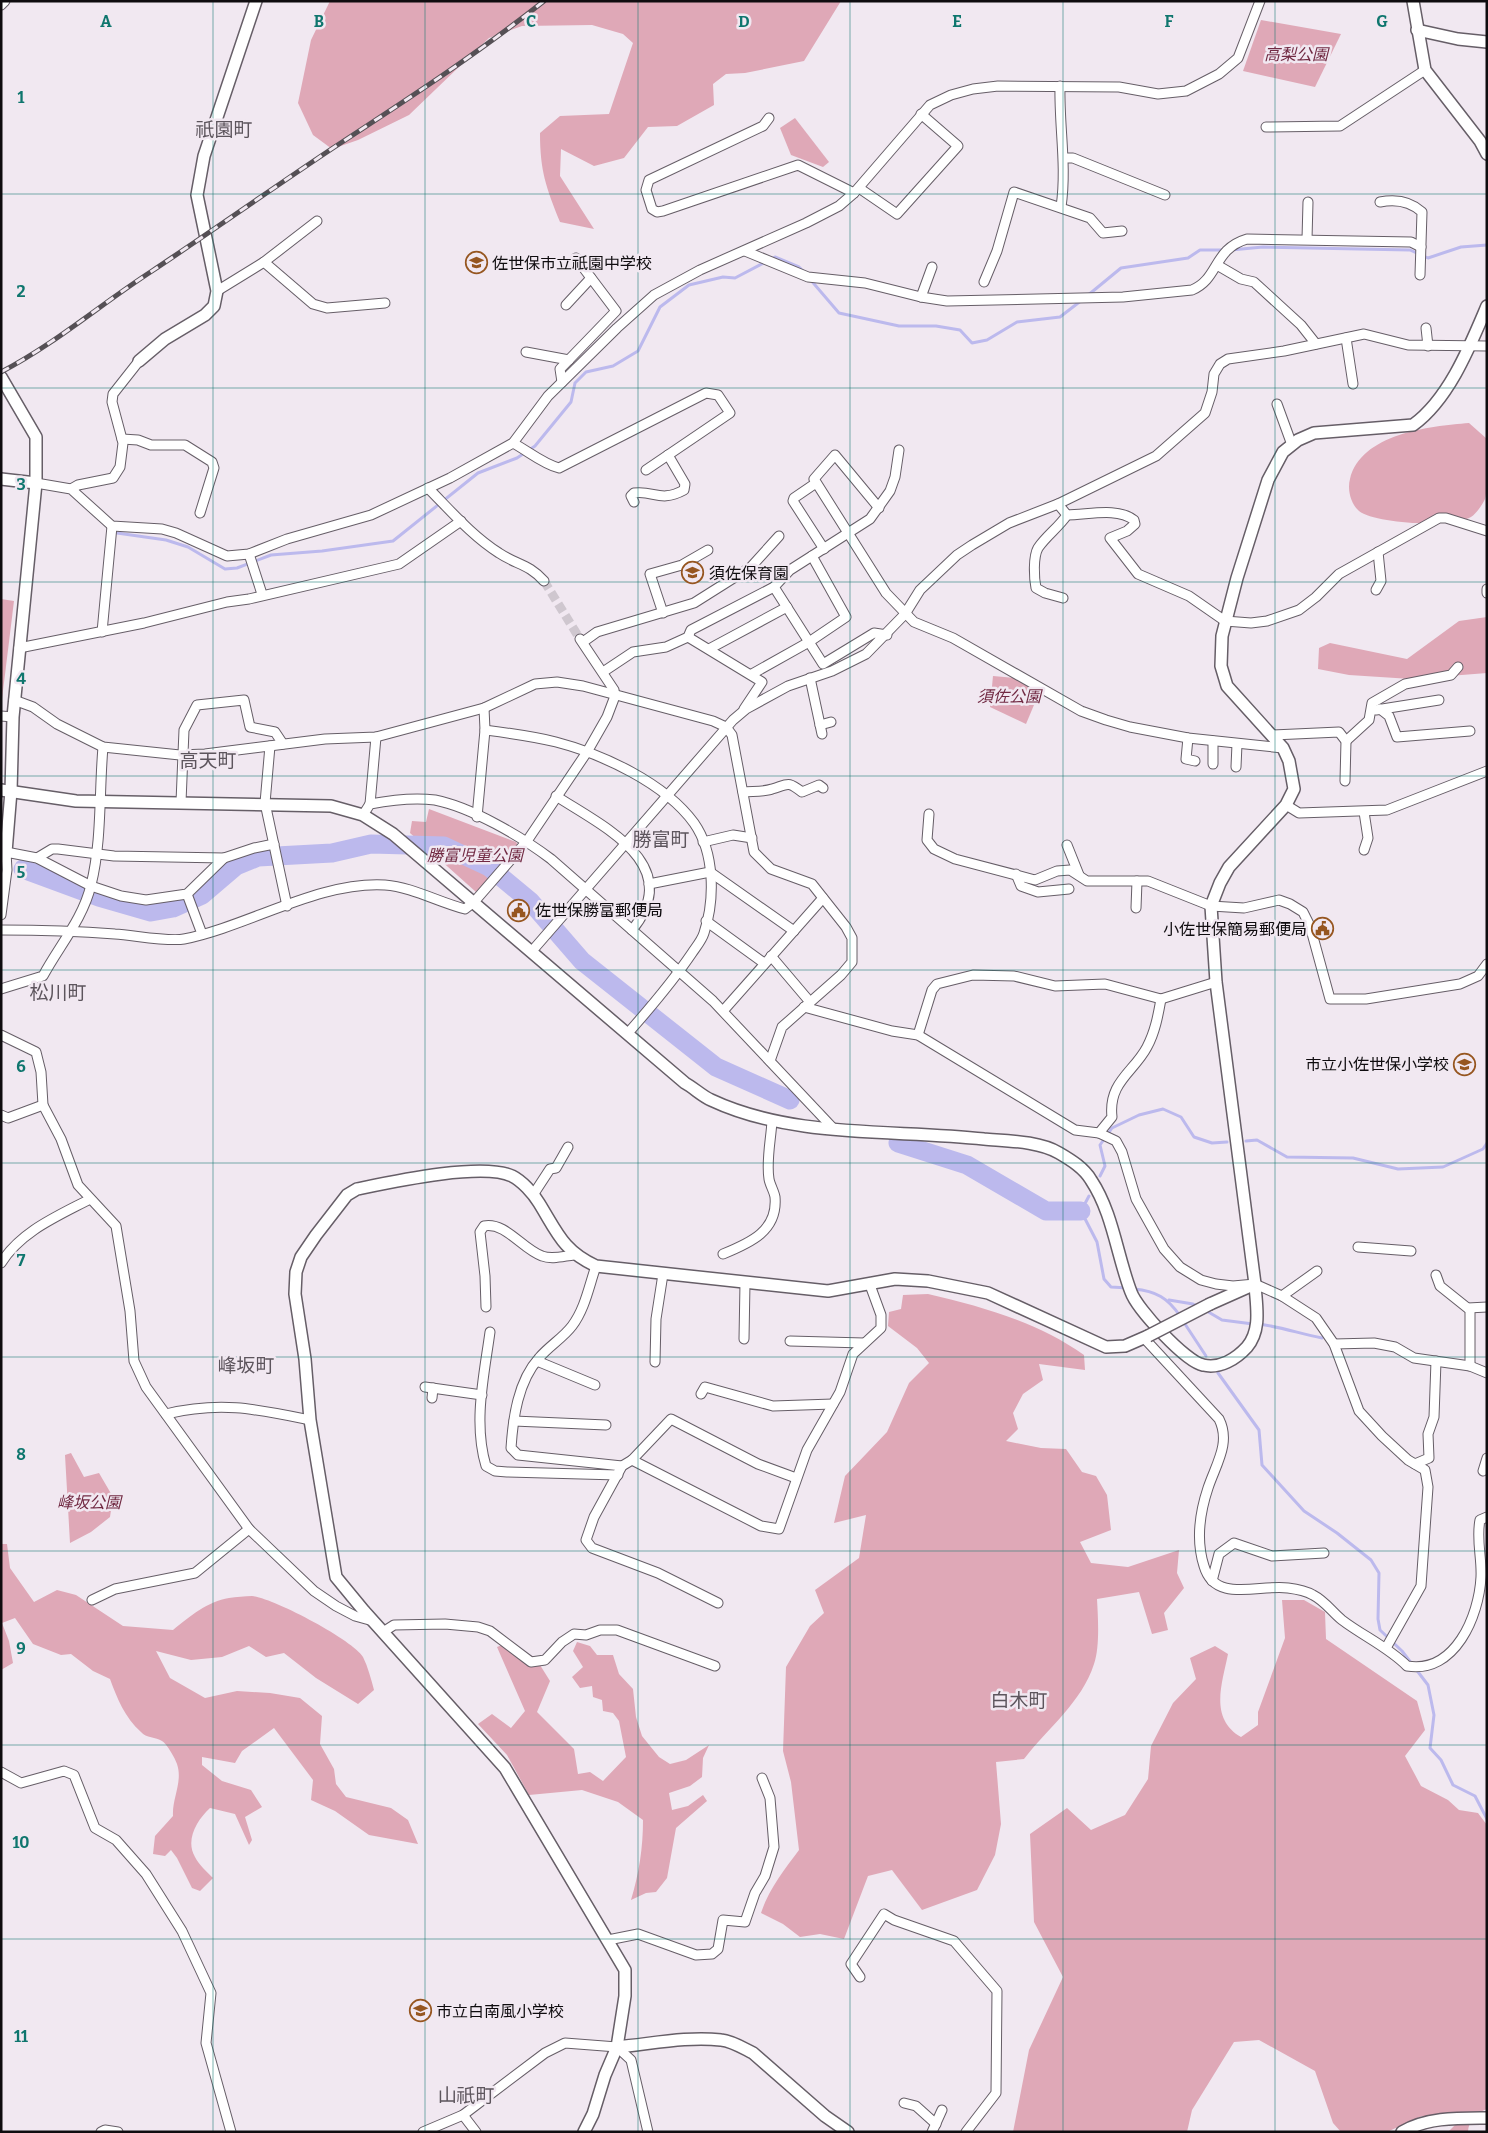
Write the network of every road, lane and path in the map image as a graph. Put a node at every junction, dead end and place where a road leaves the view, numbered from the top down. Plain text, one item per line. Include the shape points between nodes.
1 (5, 1) edge
2 (256, 1) edge
3 (1260, 1) edge
4 (1413, 1) edge
5 (1, 5) edge
6 (1417, 30) junction
7 (1487, 42) edge
8 (1425, 70) junction
9 (1060, 86) junction
10 (921, 114) junction
11 (769, 118) dead end
12 (1266, 127) dead end
13 (1487, 154) edge
14 (1064, 158) junction
15 (857, 190) junction
16 (1165, 195) dead end
17 (1308, 202) dead end
18 (1380, 202) dead end
19 (1061, 207) junction
20 (317, 221) dead end
21 (1122, 231) dead end
22 (1307, 239) junction
23 (1421, 247) junction
24 (745, 251) junction
25 (576, 258) dead end
26 (264, 262) junction
27 (1217, 265) junction
28 (932, 267) dead end
29 (1420, 275) dead end
30 (591, 278) junction
31 (984, 282) dead end
32 (218, 291) junction
33 (921, 297) junction
34 (385, 303) dead end
35 (566, 305) dead end
36 (1487, 306) edge
37 (1426, 328) dead end
38 (1346, 338) junction
39 (1316, 344) junction
40 (1428, 346) junction
41 (1468, 346) junction
42 (1487, 346) edge
43 (526, 352) dead end
44 (569, 360) junction
45 (139, 361) joint
46 (1, 377) edge
47 (562, 382) junction
48 (1353, 384) dead end
49 (1277, 404) dead end
50 (122, 439) junction
51 (513, 443) junction
52 (1292, 445) junction
53 (899, 450) dead end
54 (668, 455) junction
55 (646, 470) dead end
56 (1, 479) edge
57 (36, 483) junction
58 (816, 483) junction
59 (428, 488) junction
60 (72, 490) junction
61 (634, 502) dead end
62 (1058, 504) junction
63 (879, 508) junction
64 (200, 513) dead end
65 (1067, 515) junction
66 (461, 521) junction
67 (112, 526) junction
68 (1487, 531) edge
69 (848, 534) junction
70 (779, 536) dead end
71 (824, 549) junction
72 (708, 550) dead end
73 (1378, 552) junction
74 (250, 554) junction
75 (812, 556) junction
76 (544, 581) tunnel mouth
77 (774, 587) junction
78 (1376, 590) dead end
79 (262, 594) junction
80 (1063, 598) dead end
81 (787, 607) junction
82 (663, 613) junction
83 (905, 614) junction
84 (1226, 621) junction
85 (102, 632) junction
86 (886, 635) junction
87 (688, 637) junction
88 (809, 642) junction
89 (19, 648) junction
90 (709, 649) junction
91 (1458, 667) dead end
92 (603, 672) junction
93 (752, 674) junction
94 (810, 678) junction
95 (615, 696) junction
96 (14, 700) junction
97 (1439, 700) dead end
98 (484, 708) junction
99 (1375, 710) junction
100 (742, 712) junction
101 (7, 717) edge
102 (831, 722) dead end
103 (726, 727) junction
104 (485, 730) junction
105 (1470, 731) dead end
106 (1273, 736) junction
107 (376, 737) junction
108 (1188, 738) junction
109 (1213, 741) junction
110 (1346, 741) junction
111 (283, 744) junction
112 (1237, 744) junction
113 (270, 746) junction
114 (103, 747) junction
115 (1283, 748) junction
116 (587, 752) junction
117 (183, 755) junction
118 (1195, 761) dead end
119 (1214, 764) dead end
120 (1236, 767) dead end
121 (1487, 771) edge
122 (1345, 781) dead end
123 (823, 788) dead end
124 (6, 791) edge
125 (743, 792) junction
126 (556, 796) junction
127 (667, 797) junction
128 (100, 802) junction
129 (181, 802) junction
130 (265, 803) junction
131 (370, 804) junction
132 (1286, 805) junction
133 (1364, 812) junction
134 (929, 814) dead end
135 (363, 815) junction
136 (477, 817) junction
137 (752, 838) junction
138 (526, 841) junction
139 (703, 842) junction
140 (627, 843) junction
141 (274, 844) junction
142 (1067, 845) dead end
143 (1364, 850) dead end
144 (4, 852) edge
145 (96, 855) junction
146 (37, 858) junction
147 (224, 858) junction
148 (710, 872) junction
149 (1016, 874) junction
150 (1079, 876) junction
151 (1137, 881) junction
152 (649, 884) junction
153 (91, 886) junction
154 (1069, 889) dead end
155 (586, 891) junction
156 (187, 894) junction
157 (823, 898) junction
158 (474, 902) junction
159 (287, 906) junction
160 (1211, 906) junction
161 (1136, 908) dead end
162 (1, 915) edge
163 (706, 921) junction
164 (1, 930) edge
165 (72, 930) junction
166 (632, 930) junction
167 (794, 931) junction
168 (202, 934) junction
169 (532, 951) junction
170 (767, 959) junction
171 (1487, 964) edge
172 (680, 971) junction
173 (1216, 982) junction
174 (1, 989) edge
175 (1161, 999) junction
176 (807, 1005) junction
177 (723, 1011) junction
178 (628, 1033) junction
179 (1, 1035) edge
180 (918, 1035) junction
181 (770, 1061) junction
182 (42, 1104) junction
183 (1, 1115) edge
184 (772, 1121) junction
185 (832, 1128) junction
186 (1102, 1134) junction
187 (568, 1147) dead end
188 (533, 1195) junction
189 (90, 1199) junction
190 (1358, 1246) dead end
191 (1411, 1251) dead end
192 (723, 1254) dead end
193 (574, 1255) junction
194 (1, 1264) edge
195 (596, 1266) junction
196 (1317, 1271) dead end
197 (663, 1274) junction
198 (1436, 1274) dead end
199 (745, 1283) junction
200 (1255, 1284) junction
201 (870, 1285) junction
202 (1282, 1296) junction
203 (1487, 1307) edge
204 (486, 1308) dead end
205 (1468, 1308) junction
206 (490, 1332) dead end
207 (1146, 1337) junction
208 (744, 1339) dead end
209 (790, 1341) dead end
210 (864, 1343) junction
211 (1334, 1344) junction
212 (537, 1361) junction
213 (655, 1362) dead end
214 (1436, 1362) junction
215 (1470, 1366) junction
216 (1487, 1373) edge
217 (595, 1385) dead end
218 (482, 1394) junction
219 (701, 1394) dead end
220 (432, 1398) dead end
221 (833, 1404) junction
222 (166, 1414) junction
223 (310, 1420) junction
224 (514, 1421) junction
225 (606, 1425) dead end
226 (1487, 1458) edge
227 (632, 1460) junction
228 (1415, 1464) junction
229 (622, 1466) junction
230 (1483, 1471) dead end
231 (618, 1475) junction
232 (796, 1478) junction
233 (1487, 1517) edge
234 (249, 1529) junction
235 (1324, 1554) dead end
236 (1212, 1581) junction
237 (92, 1600) dead end
238 (718, 1603) dead end
239 (373, 1621) junction
240 (383, 1632) junction
241 (1386, 1648) junction
242 (715, 1666) dead end
243 (1, 1772) edge
244 (762, 1778) dead end
245 (608, 1940) junction
246 (860, 1977) dead end
247 (617, 2047) junction
248 (904, 2103) dead end
249 (942, 2110) dead end
250 (463, 2115) junction
251 (1487, 2118) edge
252 (934, 2128) edge
253 (101, 2132) edge
254 (118, 2132) edge
255 (230, 2132) edge
256 (423, 2132) edge
257 (476, 2132) edge
258 (584, 2132) edge
259 (648, 2132) edge
260 (848, 2132) edge
261 (966, 2132) edge
262 (1402, 2132) edge

1 - 5 street
2 - 32 street via 197,186
3 - 9 street via 1238,58 1219,74 1186,92 1158,94 1119,87
4 - 6 street
6 - 7 street
6 - 8 street
8 - 12 street via 1340,126
8 - 13 street via 1480,140
9 - 10 street via 972,88 930,105
9 - 14 street via 1059,123
10 - 15 street
10 - 15 street via 958,146 897,214
11 - 15 street via 763,126 649,180 646,190 652,209 664,211 798,165
14 - 16 street via 1073,158
14 - 19 street
15 - 24 street via 839,206
17 - 22 street
18 - 23 street via 1406,203 1422,212
19 - 21 street via 1090,218 1103,233
19 - 31 street via 1014,192 997,251
20 - 26 street
22 - 23 street via 1411,242
22 - 27 street via 1247,239 1227,248
23 - 29 street
24 - 33 street via 808,277 865,282
24 - 47 street via 700,270 654,296
25 - 30 street
26 - 32 street
26 - 34 street via 313,304 327,308
27 - 33 street via 1201,287 1192,290 1114,297 947,301
27 - 39 street via 1241,279 1254,282 1301,325
28 - 33 street
30 - 35 street
30 - 44 street via 616,311
32 - 45 street via 214,306 205,315 165,339
36 - 41 street
37 - 40 street
38 - 39 street
38 - 40 street via 1375,335 1408,345
38 - 48 street
39 - 62 street via 1228,359 1214,374 1205,413 1171,445 1156,456
40 - 41 street
41 - 42 street
41 - 52 street via 1438,402 1413,424 1314,433
43 - 44 street
44 - 47 street via 560,369
45 - 50 street via 113,394 112,402
46 - 57 street via 36,437
47 - 51 street
49 - 52 street
50 - 60 street via 120,467 112,478 78,485
50 - 64 street via 152,445 185,445 212,462 214,468
51 - 54 street via 549,466 559,468 706,393 718,395 730,413
51 - 59 street
52 - 84 street via 1283,452 1268,480
53 - 63 street via 895,476
54 - 55 street
54 - 61 street via 685,484 684,490 658,497 634,493 631,496
56 - 57 street
57 - 60 street
57 - 89 street
58 - 63 street via 814,479 835,455
58 - 69 street
58 - 71 street via 793,502
59 - 66 street
59 - 74 street via 371,515 287,539
60 - 67 street
62 - 65 street
62 - 83 street via 1009,523 957,555 920,590
63 - 69 street via 870,519
65 - 80 street via 1037,549 1034,578 1036,588
65 - 84 street via 1128,515 1134,520 1132,528 1110,538 1138,574 1189,596
66 - 76 street via 499,554 534,570
66 - 79 street via 399,564
67 - 74 street via 162,529 227,556
67 - 85 street
68 - 73 street via 1439,518
69 - 71 street
69 - 83 street via 886,593
70 - 82 street via 751,567 694,604
71 - 75 street
72 - 82 street via 682,565 650,574
73 - 78 street via 1381,581
73 - 84 street via 1339,574 1299,610 1267,621
74 - 79 street
75 - 77 street via 790,570
75 - 88 street via 846,617
77 - 81 street
77 - 87 street via 690,630
79 - 85 street
81 - 88 street
81 - 90 street
82 - 92 street via 597,632 582,640
83 - 86 street
83 - 108 street via 914,622 953,638 1081,711 1130,727
84 - 106 street via 1221,666 1227,686
85 - 89 street
86 - 88 street via 874,633 823,664
86 - 94 street via 866,654
87 - 90 street
87 - 92 street via 666,647 633,652
88 - 93 street
89 - 96 street
90 - 93 street
91 - 99 street via 1451,675 1405,684 1372,703
92 - 95 street
93 - 100 street via 762,682
94 - 100 street via 788,686
94 - 102 street via 821,729
95 - 98 street via 557,682 535,684
95 - 103 street via 698,715
95 - 116 street
96 - 101 street
96 - 114 street via 33,707 57,724
97 - 99 street
98 - 104 street
98 - 107 street
99 - 105 street via 1389,716 1396,737
99 - 110 street
100 - 103 street
101 - 124 street
103 - 125 street via 736,749
103 - 127 street
104 - 116 street via 540,738
104 - 136 street
106 - 110 street via 1339,732
106 - 115 street
107 - 111 street
107 - 131 street
108 - 109 street
108 - 118 street via 1186,759
109 - 112 street
109 - 119 street
110 - 122 street
111 - 113 street
111 - 117 street via 275,732 250,727 244,700 196,705 184,730
112 - 115 street
112 - 120 street
113 - 117 street
113 - 130 street
114 - 117 street
114 - 128 street
115 - 132 street via 1293,775 1294,789
116 - 126 street
116 - 127 street via 611,761
117 - 129 street
121 - 133 street via 1387,810
123 - 125 street via 819,785 802,792 791,784 783,784 772,789
124 - 128 street
124 - 144 street
125 - 137 street
126 - 138 street
126 - 140 street
127 - 139 street via 694,824
127 - 140 street
128 - 129 street
128 - 145 street
129 - 130 street
130 - 135 street via 332,806
130 - 141 street
131 - 135 street
131 - 136 street via 392,799 436,801
132 - 133 street via 1300,813
132 - 160 street via 1229,867
133 - 143 street via 1368,838
134 - 149 street via 928,840 934,849
135 - 158 street via 393,834
136 - 138 street
137 - 139 street via 733,835
137 - 157 street via 754,852 770,869 812,884
138 - 155 street
138 - 158 street
139 - 148 street
140 - 152 street via 645,867
140 - 155 street
141 - 147 street
141 - 159 street
142 - 150 street
144 - 146 street
144 - 162 street via 7,870
145 - 146 street via 52,849
145 - 147 street
145 - 153 street
146 - 153 street
147 - 156 street
148 - 152 street
148 - 163 street
148 - 167 street
149 - 150 street via 1035,880 1057,871 1070,870
149 - 154 street via 1021,886 1038,892
150 - 151 street via 1087,880
151 - 160 street via 1148,881
151 - 161 street
152 - 166 street via 645,911
153 - 156 street via 146,900
153 - 165 street
155 - 166 street
155 - 169 street
156 - 168 street
157 - 167 street
157 - 176 street via 846,927 854,952 847,969
158 - 159 street via 465,909 406,889 364,885 339,888
158 - 169 street
159 - 168 street
160 - 171 street via 1244,908 1279,900 1303,912 1315,938 1330,999 1366,998 1460,984 1478,976
160 - 173 street
163 - 170 street
163 - 172 street via 704,935
164 - 165 street
165 - 168 street via 182,940
165 - 174 street via 43,976
166 - 172 street
167 - 170 street
169 - 178 street
170 - 176 street
170 - 177 street
172 - 177 street
172 - 178 street
173 - 175 street
173 - 200 street
175 - 180 street via 1105,984 1055,986 1014,976 973,975 937,984 932,990
175 - 186 street via 1146,1049 1124,1076 1110,1104 1112,1117
176 - 180 street via 892,1031
176 - 181 street via 782,1027
177 - 181 street
178 - 184 street via 710,1100
179 - 182 street via 36,1052 41,1072
180 - 186 street via 1075,1130
181 - 185 street
182 - 183 street via 8,1118
182 - 189 street via 61,1139 78,1185
184 - 185 street
184 - 192 street via 769,1179 775,1195 775,1208 769,1228 759,1237
185 - 200 street via 963,1136 1026,1144 1057,1152 1091,1179 1103,1202 1131,1294 1144,1314 1185,1354 1202,1365 1222,1364 1238,1356 1250,1343 1256,1330
186 - 200 street via 1116,1141 1136,1199 1164,1249 1180,1267 1201,1280 1216,1284
187 - 188 street via 556,1168 550,1169
188 - 193 street via 556,1234
188 - 223 street via 512,1176 493,1171 391,1182 357,1189 347,1195 301,1256 296,1272 294,1294 304,1350
189 - 194 street via 28,1234 10,1250
189 - 222 street via 116,1226 130,1311 134,1361 146,1387
190 - 191 street
193 - 195 street
193 - 204 street via 544,1257 501,1228 492,1224 484,1226 480,1232
195 - 197 street
195 - 212 street via 581,1311 571,1328
196 - 202 street
197 - 199 street
197 - 213 street via 656,1319
198 - 205 street via 1440,1286
199 - 201 street via 828,1291
199 - 208 street
200 - 202 street
200 - 207 street, bridge
201 - 207 street via 895,1279 928,1281 988,1293 1106,1348 1125,1346
201 - 210 street via 882,1321 881,1328
202 - 211 street via 1316,1318
203 - 205 street
205 - 215 street via 1472,1332
206 - 218 street
207 - 236 street via 1219,1419 1223,1428 1222,1455 1209,1486 1200,1523 1201,1558
209 - 210 street
210 - 221 street via 853,1354
211 - 214 street via 1374,1343 1394,1347 1414,1358
211 - 228 street via 1359,1411
212 - 217 street
212 - 224 street via 526,1377
214 - 215 street
214 - 228 street via 1434,1417 1428,1434 1429,1458
215 - 216 street
218 - 220 street via 429,1388
218 - 231 street via 481,1447 486,1466 508,1472
219 - 221 street via 705,1387 773,1406
221 - 232 street via 807,1450
222 - 223 street via 218,1406
222 - 234 street
223 - 239 street via 336,1577
224 - 225 street
224 - 229 street via 511,1448 518,1455
226 - 230 street
227 - 229 street
227 - 232 street via 671,1419 758,1464
227 - 232 street via 761,1526 779,1529
228 - 241 street via 1425,1470 1428,1487 1421,1586
229 - 231 street
231 - 238 street via 588,1528 586,1540 592,1548 658,1574
233 - 241 street via 1480,1520 1478,1529 1481,1578 1475,1613 1462,1639 1444,1658 1415,1668 1407,1666
234 - 237 street via 195,1573 115,1589
234 - 239 street via 314,1590 349,1613
235 - 236 street via 1272,1556 1234,1543 1219,1554
236 - 241 street via 1218,1587 1235,1590 1286,1588 1313,1594 1359,1633
239 - 240 street
240 - 242 street via 394,1625 478,1627 531,1662 545,1660 574,1634 586,1636 600,1630 617,1630
240 - 245 street via 505,1768
243 - 255 street via 21,1782 64,1771 74,1775 95,1828 116,1840 146,1874 182,1931 211,1993 206,2043
244 - 245 street via 770,1798 774,1847 766,1876 755,1893 744,1922 722,1920 718,1949 712,1954 688,1953 638,1934
245 - 247 street via 625,1970 625,1996
246 - 261 street via 851,1964 884,1914 954,1941 997,1991 996,2093
247 - 250 street via 565,2043 546,2053
247 - 258 street
247 - 259 street via 630,2060
247 - 260 street via 681,2040 722,2040 740,2046 753,2053
248 - 252 street via 916,2106
249 - 252 street
250 - 256 street
250 - 257 street
251 - 262 street via 1448,2118
253 - 254 street

